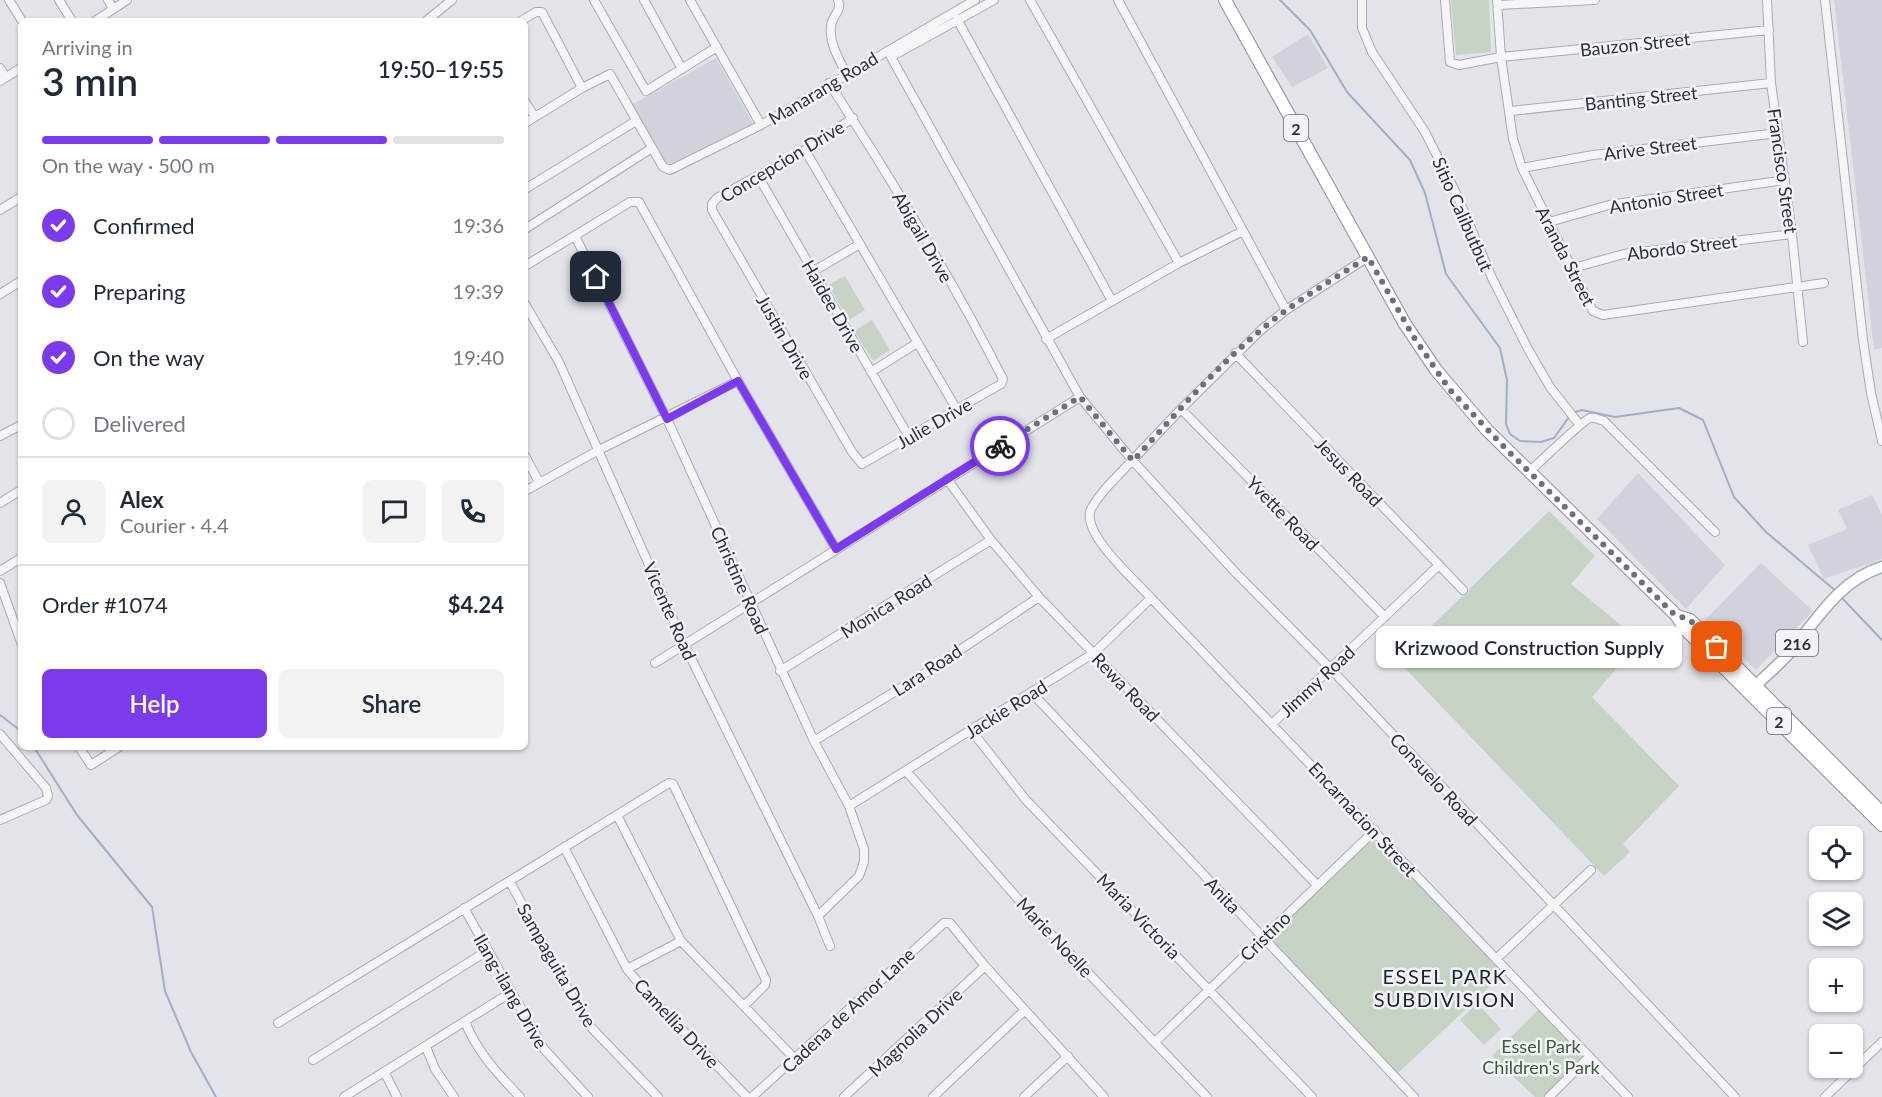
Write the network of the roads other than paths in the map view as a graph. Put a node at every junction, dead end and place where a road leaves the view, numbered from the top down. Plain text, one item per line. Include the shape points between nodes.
1 (9, 0) edge
2 (59, 0) edge
3 (108, 0) edge
4 (127, 0) edge
5 (452, 0) edge
6 (594, 0) edge
7 (644, 0) edge
8 (690, 0) edge
9 (838, 0) edge
10 (975, 0) edge
11 (994, 0) edge
12 (1030, 0) edge
13 (1118, 0) edge
14 (1225, 0) edge
15 (1362, 0) edge
16 (1446, 0) edge
17 (1595, 0) edge
18 (1767, 0) edge
19 (1825, 0) edge
20 (1498, 3) edge
21 (113, 9) junction
22 (20, 18) edge
23 (70, 18) edge
24 (100, 18) edge
25 (430, 18) edge
26 (526, 18) edge
27 (957, 19) junction
28 (1769, 30) junction
29 (717, 47) junction
30 (1501, 57) junction
31 (0, 68) edge
32 (682, 69) junction
33 (18, 70) edge
34 (846, 73) junction
35 (3, 79) edge
36 (1771, 82) junction
37 (829, 83) junction
38 (582, 88) junction
39 (528, 106) edge
40 (1511, 111) junction
41 (535, 117) junction
42 (853, 118) junction
43 (528, 121) edge
44 (636, 121) junction
45 (761, 124) junction
46 (1778, 132) junction
47 (652, 148) junction
48 (805, 150) junction
49 (1522, 168) junction
50 (758, 176) junction
51 (1785, 180) junction
52 (528, 187) edge
53 (18, 199) edge
54 (712, 204) joint
55 (0, 210) edge
56 (1549, 222) junction
57 (528, 227) edge
58 (1243, 231) junction
59 (1792, 234) junction
60 (575, 236) junction
61 (860, 244) junction
62 (1368, 257) junction
63 (1179, 263) junction
64 (528, 264) edge
65 (1573, 268) junction
66 (812, 272) junction
67 (18, 283) edge
68 (1824, 283) dead end
69 (1798, 286) junction
70 (0, 294) edge
71 (1112, 301) junction
72 (528, 309) edge
73 (1286, 310) junction
74 (1046, 339) junction
75 (1803, 342) dead end
76 (917, 343) junction
77 (1235, 353) junction
78 (871, 372) junction
79 (738, 381) junction
80 (1003, 382) joint
81 (1080, 397) junction
82 (1181, 409) junction
83 (957, 410) junction
84 (667, 419) junction
85 (1577, 421) junction
86 (18, 427) edge
87 (0, 436) edge
88 (909, 437) junction
89 (1882, 441) edge
90 (597, 451) junction
91 (1133, 461) junction
92 (528, 462) edge
93 (866, 463) joint
94 (1529, 472) junction
95 (947, 479) junction
96 (538, 483) junction
97 (528, 489) edge
98 (18, 492) edge
99 (0, 503) edge
100 (1715, 532) dead end
101 (991, 540) junction
102 (836, 549) junction
103 (18, 560) edge
104 (1439, 565) junction
105 (1882, 567) edge
106 (0, 571) edge
107 (0, 583) edge
108 (1463, 590) dead end
109 (1039, 597) junction
110 (1151, 597) junction
111 (750, 604) junction
112 (1385, 617) junction
113 (18, 622) edge
114 (685, 645) junction
115 (1094, 653) junction
116 (655, 663) dead end
117 (1330, 668) junction
118 (780, 671) junction
119 (1755, 687) junction
120 (1032, 693) junction
121 (1273, 723) junction
122 (971, 730) junction
123 (0, 734) edge
124 (814, 741) junction
125 (81, 750) edge
126 (114, 750) edge
127 (907, 772) junction
128 (849, 806) junction
129 (1882, 806) edge
130 (1882, 813) edge
131 (617, 815) junction
132 (0, 820) edge
133 (1882, 825) edge
134 (1375, 830) junction
135 (564, 847) junction
136 (1591, 870) dead end
137 (510, 882) junction
138 (1317, 885) junction
139 (1553, 906) junction
140 (464, 908) junction
141 (818, 916) junction
142 (1263, 937) junction
143 (681, 941) junction
144 (830, 946) dead end
145 (487, 951) junction
146 (1496, 959) junction
147 (985, 966) junction
148 (627, 969) junction
149 (1211, 989) junction
150 (510, 993) junction
151 (744, 1006) junction
152 (1025, 1010) junction
153 (465, 1022) junction
154 (278, 1023) dead end
155 (1155, 1042) junction
156 (1882, 1042) edge
157 (426, 1047) junction
158 (1068, 1056) junction
159 (1589, 1057) junction
160 (795, 1059) junction
161 (313, 1060) dead end
162 (385, 1073) junction
163 (1831, 1095) edge
164 (344, 1097) edge
165 (397, 1097) edge
166 (454, 1097) edge
167 (520, 1097) edge
168 (588, 1097) edge
169 (658, 1097) edge
170 (747, 1097) edge
171 (752, 1097) edge
172 (844, 1097) edge
173 (933, 1097) edge
174 (1024, 1097) edge
175 (1104, 1097) edge
176 (1207, 1097) edge
177 (1312, 1097) edge
178 (1414, 1097) edge
179 (1549, 1097) edge
180 (1628, 1097) edge
181 (1734, 1097) edge

1 - 22 street
2 - 23 street
3 - 21 street
4 - 21 street
5 - 25 street
6 - 32 street via 643,89 646,91
7 - 32 street
8 - 29 street
9 - 34 street via 840,9 831,26 833,47
10 - 34 street, Manarang Road
11 - 27 street
12 - 63 street
13 - 58 street
14 - 62 highway, 2
15 - 85 street, Sitio Calibutbut via 1362,28 1372,52 1425,132 1528,349
16 - 30 street, Bauzon Street via 1450,62 1459,65
17 - 20 street
18 - 28 street, Francisco Street
19 - 89 street via 1863,340
20 - 30 street, Aranda Street
21 - 24 street
26 - 38 street via 542,12
27 - 71 street
27 - 74 street, Consuelo Road via 891,57
28 - 30 street, Bauzon Street
28 - 36 street, Francisco Street
29 - 32 street
29 - 45 street
30 - 40 street, Aranda Street
31 - 35 street
33 - 35 street
34 - 37 street, Manarang Road
36 - 40 street, Banting Street
36 - 46 street, Francisco Street
37 - 42 street, Abigail Drive
37 - 45 street, Manarang Road
38 - 41 street
38 - 44 street via 610,74
39 - 41 street
40 - 49 street, Aranda Street via 1513,139
41 - 43 street
42 - 48 street, Concepcion Drive
42 - 80 street, Abigail Drive
44 - 47 street
44 - 52 street
45 - 47 street, Manarang Road via 667,170
46 - 49 street, Arive Street
46 - 51 street, Francisco Street
47 - 57 street
48 - 50 street, Concepcion Drive
48 - 61 street
49 - 56 street, Aranda Street
50 - 54 street, Concepcion Drive
50 - 66 street, Haidee Drive
51 - 56 street, Antonio Street via 1609,205
51 - 59 street, Francisco Street
53 - 55 street
54 - 93 street, Justin Drive via 852,452 859,463
56 - 65 street, Aranda Street
58 - 63 street
58 - 73 street
59 - 65 street, Abordo Street via 1624,254
59 - 69 street, Francisco Street
60 - 64 street
60 - 79 street via 630,202 639,202
60 - 84 street, Christine Road
61 - 66 street
61 - 76 street
62 - 73 street
62 - 94 highway, 2 via 1413,336 1450,390
63 - 71 street
65 - 69 street, Aranda Street via 1593,311 1603,315
66 - 78 street, Haidee Drive
67 - 70 street
68 - 69 street, Aranda Street
69 - 75 street, Francisco Street
71 - 74 street
72 - 90 street, Vicente Road via 559,362
73 - 77 street
74 - 81 street, Consuelo Road
76 - 78 street
76 - 83 street
77 - 82 street
77 - 104 street, Jesus Road
78 - 88 street, Haidee Drive
79 - 84 street
79 - 102 street
80 - 83 street, Julie Drive
81 - 91 street, Consuelo Road
81 - 95 street
82 - 91 street
82 - 112 street, Yvette Road
83 - 88 street, Julie Drive
84 - 90 street
84 - 111 street, Christine Road
85 - 94 street via 1571,436
85 - 100 street via 1604,421
86 - 87 street
88 - 93 street, Julie Drive
90 - 96 street
90 - 114 street, Vicente Road
91 - 110 street, Encarnacion Street via 1090,509 1090,525 1099,541
91 - 117 street, Consuelo Road
92 - 96 street
94 - 119 highway, 2 via 1677,616 1685,629
95 - 101 street, Rewa Road
95 - 102 street
96 - 97 street
98 - 99 street
101 - 109 street, Rewa Road
101 - 118 street, Monica Road
102 - 111 street
103 - 106 street
104 - 108 street, Jesus Road
104 - 112 street, Jimmy Road
105 - 119 main road, 216 via 1844,588
107 - 113 street
109 - 115 street, Rewa Road
109 - 124 street, Lara Road
110 - 115 street, Jackie Road
110 - 121 street, Encarnacion Street
111 - 114 street
111 - 118 street, Christine Road
112 - 117 street, Jimmy Road
114 - 116 street
114 - 141 street, Vicente Road
115 - 120 street, Jackie Road
115 - 138 street, Rewa Road
117 - 121 street, Jimmy Road
117 - 139 street, Consuelo Road
118 - 124 street, Christine Road
119 - 129 highway
119 - 130 highway, 2
119 - 133 highway, 2
120 - 122 street, Jackie Road
120 - 142 street, Anita
121 - 134 street, Encarnacion Street
122 - 127 street, Jackie Road
122 - 149 street, Maria Victoria via 1026,800
123 - 132 street via 46,788 48,796
124 - 128 street, Christine Road
125 - 126 street via 92,765
127 - 128 street, Jackie Road
127 - 155 street, Marie Noelle via 1026,908
128 - 141 street, Christine Road via 864,849 863,869
131 - 135 street
131 - 143 street
131 - 151 street via 673,784 766,980
134 - 138 street, Cristino
134 - 146 street, Encarnacion Street
135 - 137 street
135 - 148 street, Camellia Drive
136 - 139 street
137 - 140 street
137 - 169 street, Sampaguita Drive via 586,1022
138 - 142 street, Cristino
139 - 146 street
139 - 181 street, Consuelo Road
140 - 145 street, Ilang-ilang Drive
140 - 154 street
141 - 144 street, Vicente Road
142 - 149 street, Cristino
142 - 178 street, Anita
143 - 148 street
143 - 151 street
145 - 150 street, Ilang-ilang Drive
145 - 161 street
146 - 159 street, Encarnacion Street
147 - 152 street
147 - 160 street, Cadena de Amor Lane via 950,923 944,923
147 - 172 street, Magnolia Drive
148 - 170 street, Camellia Drive
149 - 155 street, Cristino
149 - 177 street, Maria Victoria
150 - 153 street
150 - 168 street, Ilang-ilang Drive via 544,1049
151 - 160 street
152 - 158 street
152 - 173 street
153 - 157 street
153 - 167 street via 487,1063
155 - 176 street, Marie Noelle
156 - 163 street
157 - 162 street
157 - 166 street
158 - 174 street
158 - 175 street
159 - 179 street
159 - 180 street, Encarnacion Street
160 - 171 street, Cadena de Amor Lane
162 - 164 street
162 - 165 street

